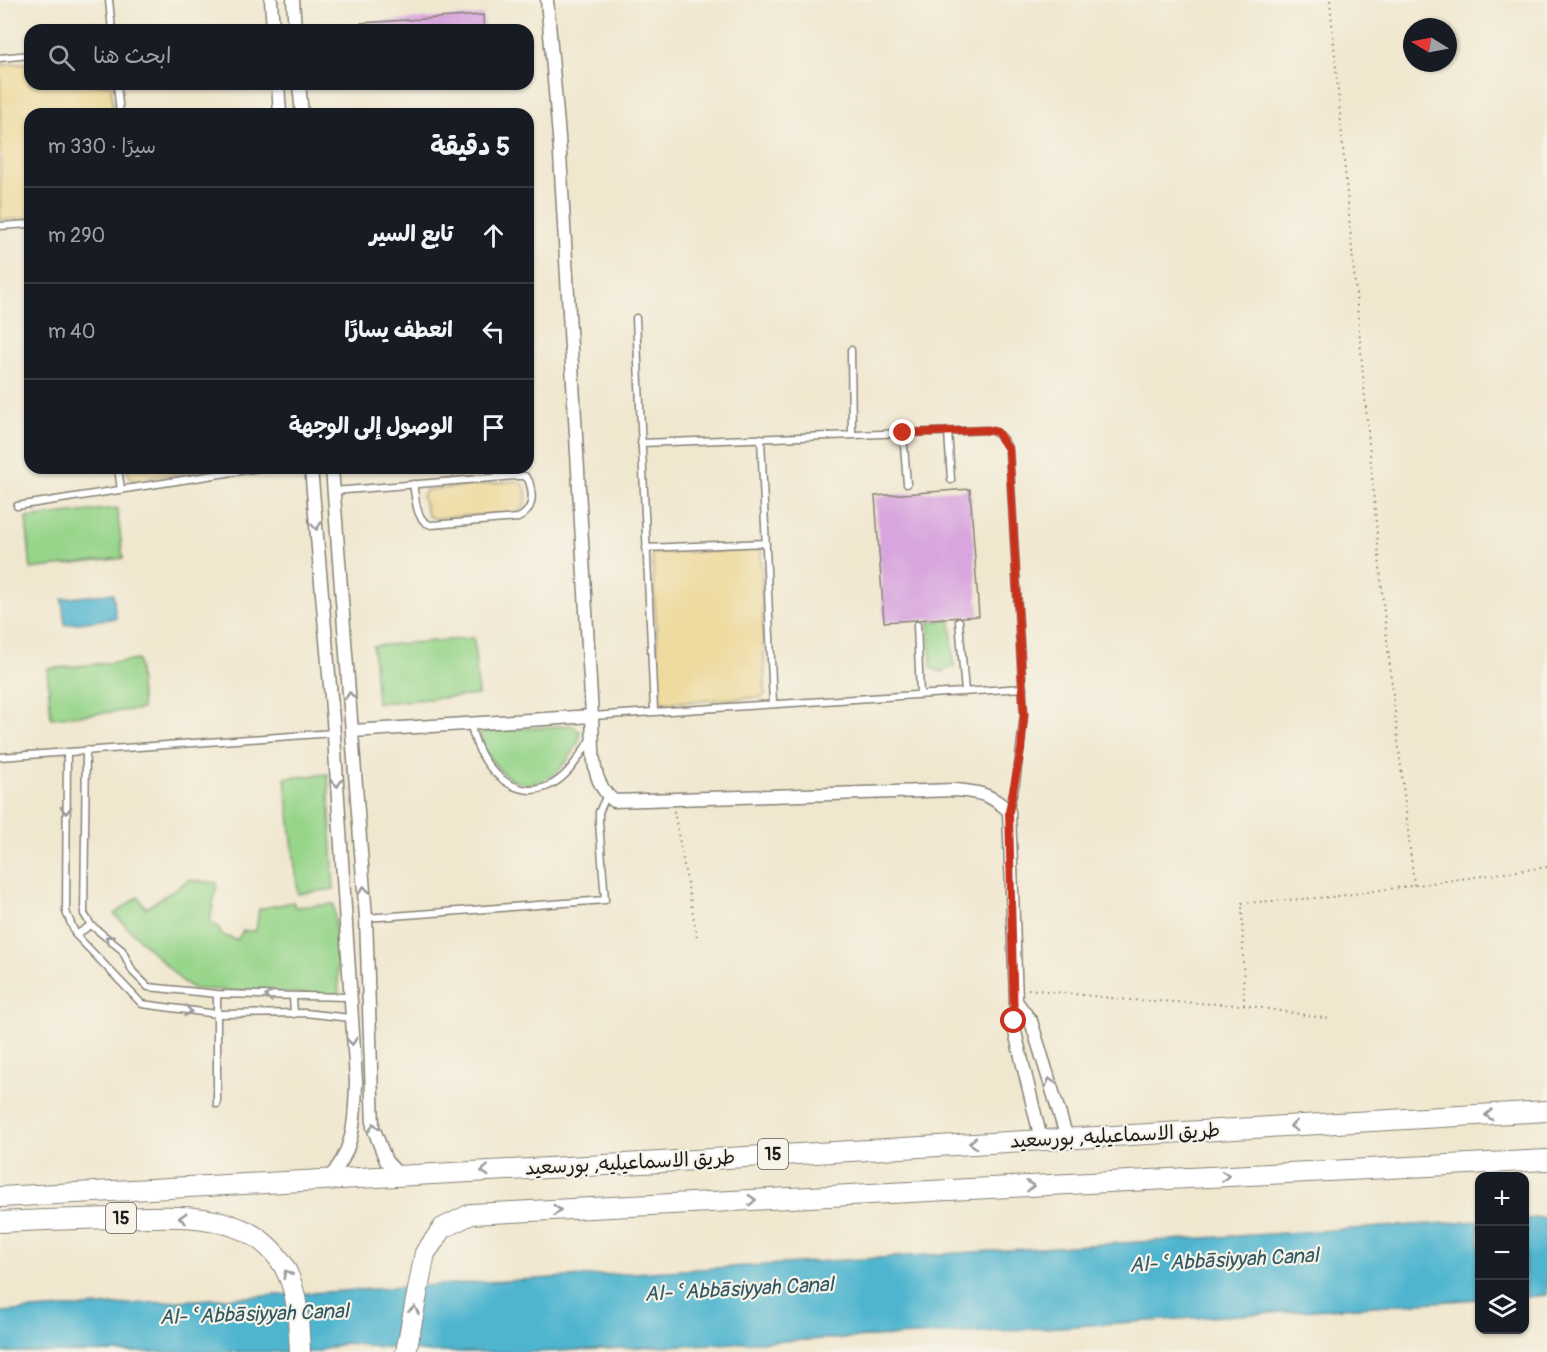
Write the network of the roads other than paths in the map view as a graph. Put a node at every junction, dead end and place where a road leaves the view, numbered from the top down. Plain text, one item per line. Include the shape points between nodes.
1 (109, 0) edge
2 (271, 0) edge
3 (293, 0) edge
4 (547, 0) edge
5 (111, 24) edge
6 (273, 24) edge
7 (295, 24) edge
8 (24, 56) edge
9 (0, 58) edge
10 (118, 90) edge
11 (278, 90) edge
12 (300, 90) edge
13 (119, 108) edge
14 (280, 108) edge
15 (301, 108) edge
16 (24, 224) edge
17 (0, 226) edge
18 (636, 318) dead end
19 (851, 350) dead end
20 (948, 431) junction
21 (903, 433) junction
22 (852, 435) junction
23 (761, 438) junction
24 (641, 443) junction
25 (119, 474) edge
26 (221, 474) edge
27 (311, 474) edge
28 (333, 474) edge
29 (951, 480) dead end
30 (413, 484) junction
31 (907, 484) dead end
32 (121, 490) junction
33 (334, 491) junction
34 (313, 493) junction
35 (17, 506) dead end
36 (766, 543) junction
37 (646, 548) junction
38 (343, 598) junction
39 (323, 600) junction
40 (959, 621) dead end
41 (917, 625) dead end
42 (1023, 688) junction
43 (965, 692) junction
44 (920, 694) junction
45 (773, 703) junction
46 (654, 710) junction
47 (592, 716) junction
48 (471, 723) junction
49 (352, 725) junction
50 (333, 726) junction
51 (593, 736) junction
52 (353, 744) junction
53 (334, 746) junction
54 (86, 750) junction
55 (67, 752) junction
56 (0, 756) edge
57 (607, 795) junction
58 (1009, 812) junction
59 (366, 918) junction
60 (91, 925) junction
61 (76, 935) junction
62 (217, 994) junction
63 (367, 996) junction
64 (293, 997) junction
65 (348, 997) junction
66 (1016, 1000) junction
67 (216, 1014) junction
68 (294, 1014) junction
69 (350, 1018) junction
70 (217, 1104) dead end
71 (1547, 1111) edge
72 (1067, 1138) junction
73 (1041, 1139) junction
74 (1547, 1160) edge
75 (401, 1177) junction
76 (326, 1181) junction
77 (0, 1197) edge
78 (0, 1222) edge
79 (300, 1352) edge
80 (406, 1352) edge

1 - 5 lane
2 - 6 street
3 - 7 street
4 - 47 street via 559,137
8 - 9 lane
10 - 13 lane
11 - 14 street
12 - 15 street
16 - 17 lane
18 - 24 lane
19 - 22 lane
20 - 21 lane
20 - 29 lane
20 - 42 lane via 997,432 1009,450
21 - 22 lane
21 - 31 lane
22 - 23 lane
23 - 24 lane
23 - 36 lane
24 - 37 lane
25 - 32 lane
26 - 32 lane
27 - 34 street
28 - 33 street
30 - 30 lane via 520,476 529,482 532,500 518,518 431,525 420,516
30 - 33 lane
32 - 35 lane
33 - 34 street
33 - 38 street
34 -> 39 street
36 - 37 lane
36 - 45 lane
37 - 46 lane
38 - 39 street
49 -> 38 street
39 - 50 street
40 - 43 lane
41 - 44 lane
42 - 43 lane
42 - 58 lane via 1021,750
43 - 44 lane
44 - 45 lane
45 - 46 lane
46 - 47 lane
47 - 48 street
47 - 51 street
48 - 49 street
48 - 51 lane via 477,748 492,771 511,785 528,789 545,787 563,777
49 - 50 street
49 - 52 street
50 - 53 street
50 - 54 lane
51 - 57 street via 596,779
52 - 53 street
59 -> 52 street
53 -> 65 street
54 - 55 lane
54 - 60 lane via 83,902
55 - 56 lane
55 -> 61 lane via 66,912
57 - 58 street via 614,801 955,790 981,792
57 - 59 lane via 599,812 605,900
58 - 66 street
59 - 63 street
60 - 61 lane
62 -> 60 lane via 148,987 133,972 122,950
61 -> 67 lane via 142,1004
64 -> 62 lane
62 - 67 lane
63 - 65 street
75 -> 63 street via 386,1161 373,1127
64 - 65 lane
64 - 68 lane
65 - 69 street
72 -> 66 street via 1031,1021
66 - 73 street via 1014,1028
67 - 68 lane
67 - 70 lane
68 - 69 lane
69 -> 76 street via 355,1116 346,1156
71 -> 72 highway, طريق الاسماعيليه, بورسعيد / 15
72 - 73 highway, طريق الاسماعيليه, بورسعيد / 15
73 -> 75 highway, طريق الاسماعيليه, بورسعيد / 15
80 -> 74 highway via 422,1268 433,1239 443,1228 471,1214
75 - 76 highway, طريق الاسماعيليه, بورسعيد / 15
76 - 77 highway, طريق الاسماعيليه, بورسعيد / 15
79 -> 78 highway, 15 via 291,1281 268,1247 240,1229 207,1220 171,1217

